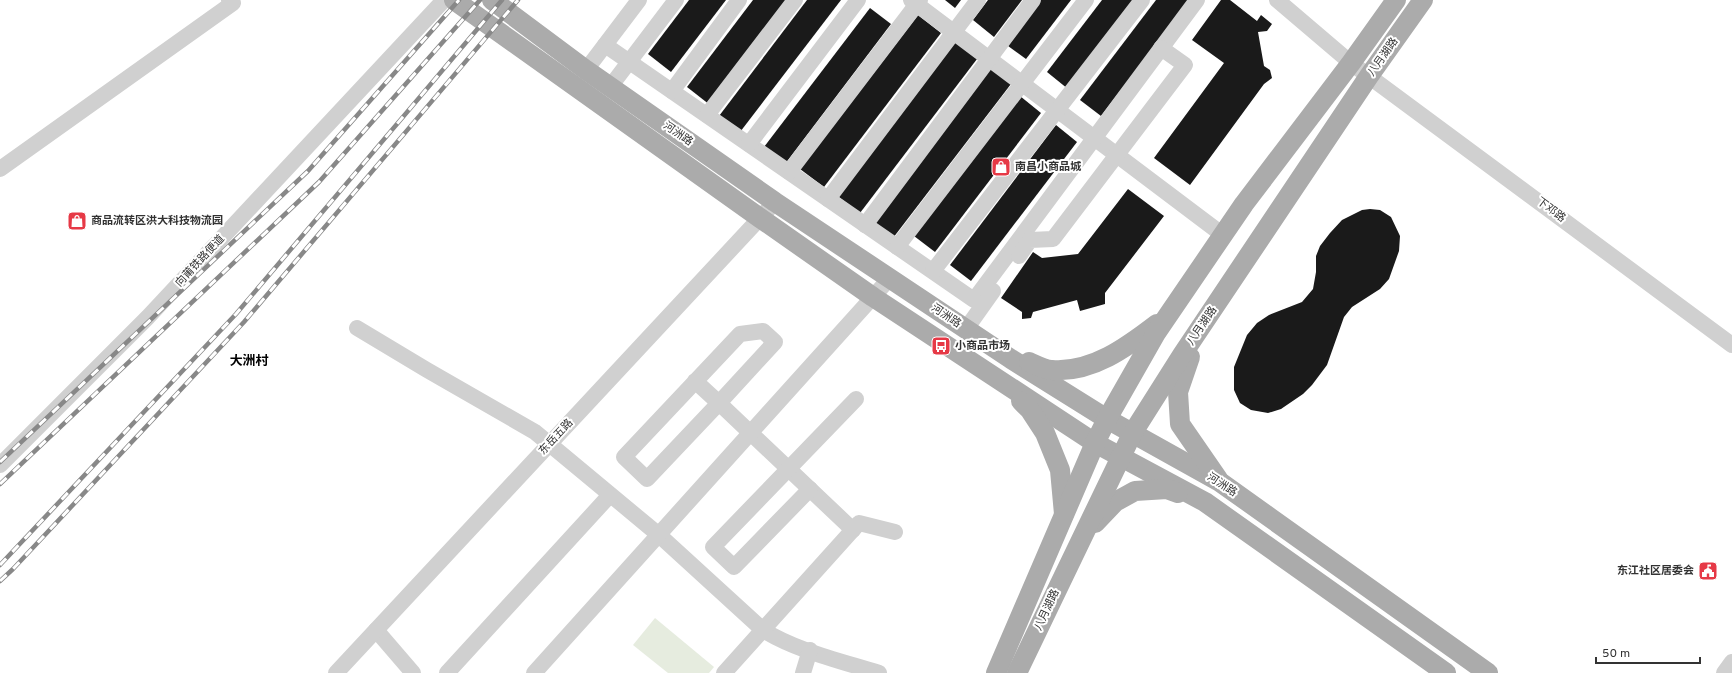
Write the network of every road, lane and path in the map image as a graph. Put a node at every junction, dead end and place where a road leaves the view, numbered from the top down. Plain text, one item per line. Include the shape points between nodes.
1 (229, 0) edge
2 (444, 0) edge
3 (454, 0) edge
4 (492, 0) edge
5 (639, 0) edge
6 (676, 0) edge
7 (739, 0) edge
8 (795, 0) edge
9 (858, 0) edge
10 (978, 0) edge
11 (1033, 0) edge
12 (1086, 0) edge
13 (1142, 0) edge
14 (1197, 0) edge
15 (1277, 0) edge
16 (1396, 0) edge
17 (1424, 0) edge
18 (916, 1) edge
19 (954, 32) junction
20 (605, 45) junction
21 (1161, 48) junction
22 (989, 59) junction
23 (629, 62) junction
24 (1351, 63) junction
25 (586, 70) junction
26 (1369, 76) junction
27 (1022, 84) junction
28 (610, 87) junction
29 (672, 91) junction
30 (1057, 110) junction
31 (707, 115) junction
32 (1094, 138) junction
33 (749, 144) junction
34 (1116, 154) junction
35 (0, 169) edge
36 (790, 172) junction
37 (828, 199) junction
38 (775, 202) junction
39 (760, 218) junction
40 (865, 225) junction
41 (1223, 235) junction
42 (897, 247) junction
43 (933, 271) junction
44 (890, 278) junction
45 (873, 297) junction
46 (1167, 317) junction
47 (357, 328) dead end
48 (966, 329) junction
49 (1199, 330) junction
50 (1732, 345) edge
51 (1003, 353) junction
52 (695, 381) junction
53 (1003, 382) junction
54 (856, 399) dead end
55 (719, 403) junction
56 (1107, 419) junction
57 (751, 433) junction
58 (1132, 434) junction
59 (1095, 443) junction
60 (549, 444) junction
61 (1121, 457) junction
62 (0, 465) edge
63 (788, 469) junction
64 (1220, 482) junction
65 (810, 489) junction
66 (610, 495) junction
67 (1205, 502) junction
68 (1064, 516) junction
69 (853, 530) junction
70 (895, 532) dead end
71 (658, 535) junction
72 (1082, 536) junction
73 (376, 630) junction
74 (763, 630) junction
75 (810, 650) junction
76 (1732, 662) edge
77 (336, 673) edge
78 (413, 673) edge
79 (447, 673) edge
80 (534, 673) edge
81 (724, 673) edge
82 (803, 673) edge
83 (879, 673) edge
84 (996, 673) edge
85 (1017, 673) edge
86 (1446, 673) edge
87 (1488, 673) edge
88 (1724, 673) edge

1 - 35 street via 233,3
2 - 62 street, 向莆铁路便道 via 148,317
3 - 39 main road
4 - 25 main road, 河洲路
5 - 20 street
6 - 23 street
7 - 29 street
8 - 31 street
9 - 33 street
10 - 19 street
11 - 22 street
12 - 27 street
13 - 30 street
14 - 21 street
15 - 24 street, 下邓路
16 - 24 main road, 八月湖路
17 - 26 main road, 八月湖路
18 - 19 street
18 - 36 street
19 - 22 street
19 - 37 street
20 - 23 street
20 - 25 street
21 - 32 street
21 - 34 street via 1185,65
22 - 27 street
22 - 40 street
23 - 28 street
23 - 29 street
24 - 26 street, 下邓路
24 - 41 main road, 八月湖路
25 - 28 main road, 河洲路
26 - 49 main road, 八月湖路
26 - 50 street, 下邓路
27 - 30 street
27 - 42 street
28 - 38 main road, 河洲路
29 - 31 street
30 - 32 street
30 - 43 street
31 - 33 street
32 - 34 street
32 - 43 street via 974,300
33 - 36 street
34 - 41 street
34 - 48 street via 1053,239 1030,240
36 - 37 street
37 - 40 street
38 - 39 street, 东岳五路
38 - 44 main road, 河洲路
39 - 45 main road
39 - 60 street, 东岳五路
40 - 42 street
41 - 46 main road, 八月湖路
42 - 43 street
44 - 45 street
44 - 48 main road, 河洲路
45 - 53 main road
45 - 57 street
46 - 51 main road via 1128,346 1087,367 1052,370
46 - 56 main road, 八月湖路
47 - 60 street via 535,432
48 - 51 main road, 河洲路
49 - 58 main road, 八月湖路
49 - 64 main road via 1178,392 1180,424
51 - 56 main road, 河洲路
52 - 55 street
52 - 55 street via 740,334 763,331 775,342
52 - 55 street via 624,457 647,479
53 - 59 main road
53 - 68 main road via 1030,410 1045,433 1060,470
54 - 63 street
55 - 57 street
56 - 58 main road, 河洲路
56 - 59 main road, 八月湖路
57 - 63 street
57 - 71 street
58 - 61 main road, 八月湖路
58 - 64 main road, 河洲路
59 - 61 main road
59 - 68 main road, 八月湖路
60 - 66 street
60 - 73 street, 东岳五路
61 - 67 main road
61 - 72 main road, 八月湖路
63 - 65 street
63 - 65 street via 713,547 734,567
64 - 87 main road, 河洲路
65 - 69 street
66 - 71 street
66 - 79 street
67 - 72 main road via 1168,489 1135,491 1115,502
67 - 86 main road
68 - 84 main road, 八月湖路
69 - 70 street via 859,523
69 - 74 street
71 - 74 street
71 - 80 street
72 - 85 main road, 八月湖路
73 - 77 street, 东岳五路
73 - 78 street
74 - 75 street
74 - 81 street
75 - 82 street
75 - 83 street
76 - 88 street

